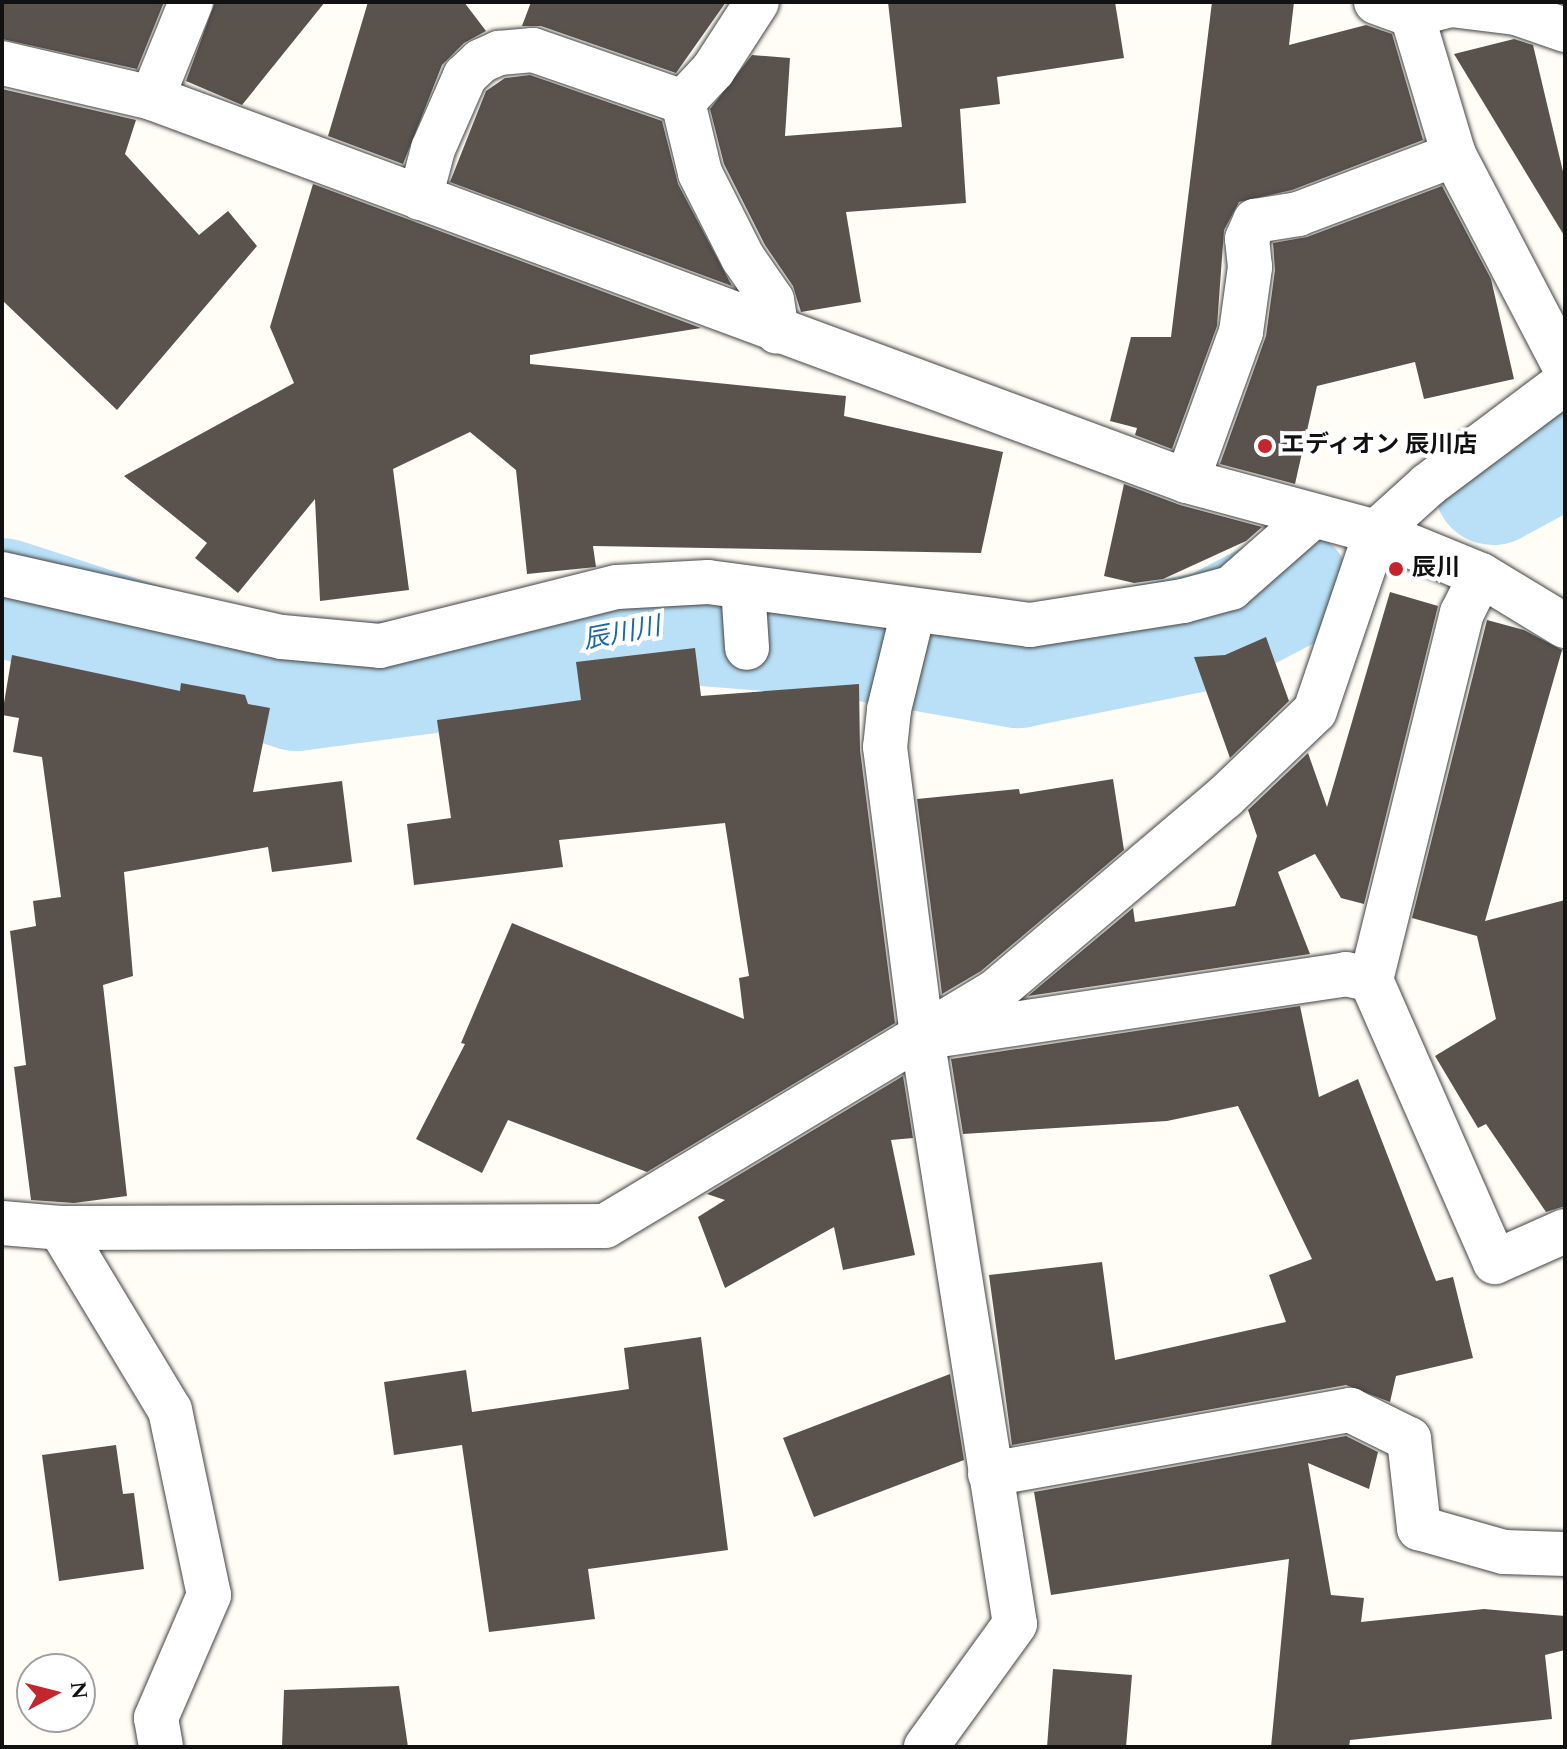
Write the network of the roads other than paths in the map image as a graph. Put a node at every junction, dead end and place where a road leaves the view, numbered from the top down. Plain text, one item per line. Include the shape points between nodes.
1 (191, 2) edge
2 (757, 2) edge
3 (1394, 8) edge
4 (1565, 30) edge
5 (2, 63) edge
6 (152, 98) junction
7 (683, 102) junction
8 (1454, 155) junction
9 (420, 198) junction
10 (777, 332) junction
11 (1565, 367) edge
12 (1565, 382) edge
13 (1187, 481) junction
14 (1313, 516) junction
15 (1376, 532) junction
16 (2, 574) edge
17 (1481, 575) junction
18 (743, 587) junction
19 (913, 612) junction
20 (1565, 626) edge
21 (747, 648) dead end
22 (1371, 980) junction
23 (922, 1037) junction
24 (2, 1223) edge
25 (60, 1228) junction
26 (1565, 1231) edge
27 (990, 1474) junction
28 (1565, 1554) edge
29 (161, 1747) edge
30 (926, 1747) edge

1 - 6 street
2 - 7 street via 713,70
3 - 4 street via 1451,5 1516,13
3 - 8 street
5 - 6 street
6 - 9 street
7 - 9 street via 533,50 499,53 465,76 433,149
7 - 10 street via 700,173 743,258 772,300
8 - 11 street
8 - 13 street via 1298,214 1255,221 1247,239 1250,267 1241,332
9 - 10 street
10 - 13 street
12 - 15 street via 1428,485
13 - 14 street
14 - 15 street
14 - 19 street via 1231,588 1183,601 1030,625
15 - 17 street
15 - 23 street via 1315,711 1225,797 996,991
16 - 18 street via 282,637 380,646 617,587 708,582
17 - 20 street
17 - 22 street via 1462,613
18 - 19 street
18 - 21 street
19 - 23 street via 885,747
22 - 23 street via 1346,974
22 - 26 street via 1495,1262
23 - 25 street via 605,1226
23 - 27 street
24 - 25 street
25 - 29 street via 170,1410 209,1595 156,1718
27 - 28 street via 1350,1410 1409,1439 1419,1528 1504,1552
27 - 30 street via 1015,1624

